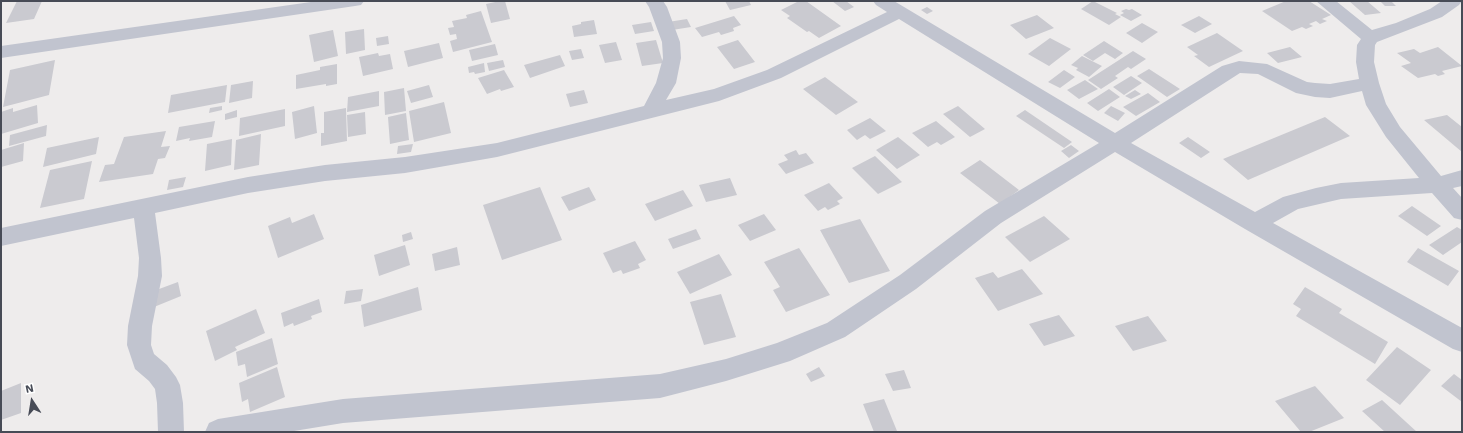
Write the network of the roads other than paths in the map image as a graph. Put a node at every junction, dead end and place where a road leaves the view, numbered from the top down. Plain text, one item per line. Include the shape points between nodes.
1 (355, 1) edge
2 (654, 1) edge
3 (882, 1) edge
4 (1325, 1) edge
5 (1453, 1) edge
6 (900, 12) junction
7 (1371, 38) junction
8 (1, 52) edge
9 (1369, 83) junction
10 (651, 111) junction
11 (1115, 143) junction
12 (1462, 178) edge
13 (1437, 185) junction
14 (143, 206) junction
15 (1462, 212) edge
16 (1253, 223) junction
17 (1, 237) edge
18 (1462, 341) edge
19 (171, 432) edge
20 (218, 432) edge

1 - 8 street
2 - 10 street via 671,42 672,58 666,83
3 - 6 street
4 - 7 street
5 - 7 street via 1436,13
6 - 10 street via 774,74 719,94
6 - 11 street
7 - 9 street via 1366,45 1365,57
9 - 11 street via 1330,91 1315,90 1303,88 1260,68 1239,67 1229,70
9 - 13 street via 1376,105 1393,132
10 - 14 street via 497,150 405,165 325,173 248,185
11 - 16 street
11 - 20 street via 993,217 908,282 836,330 781,353 660,386 343,411
12 - 13 street
13 - 15 street
13 - 16 street via 1341,191 1316,196 1291,203
14 - 17 street
14 - 19 street via 150,276 140,326 139,345 144,361 167,385
16 - 18 street

